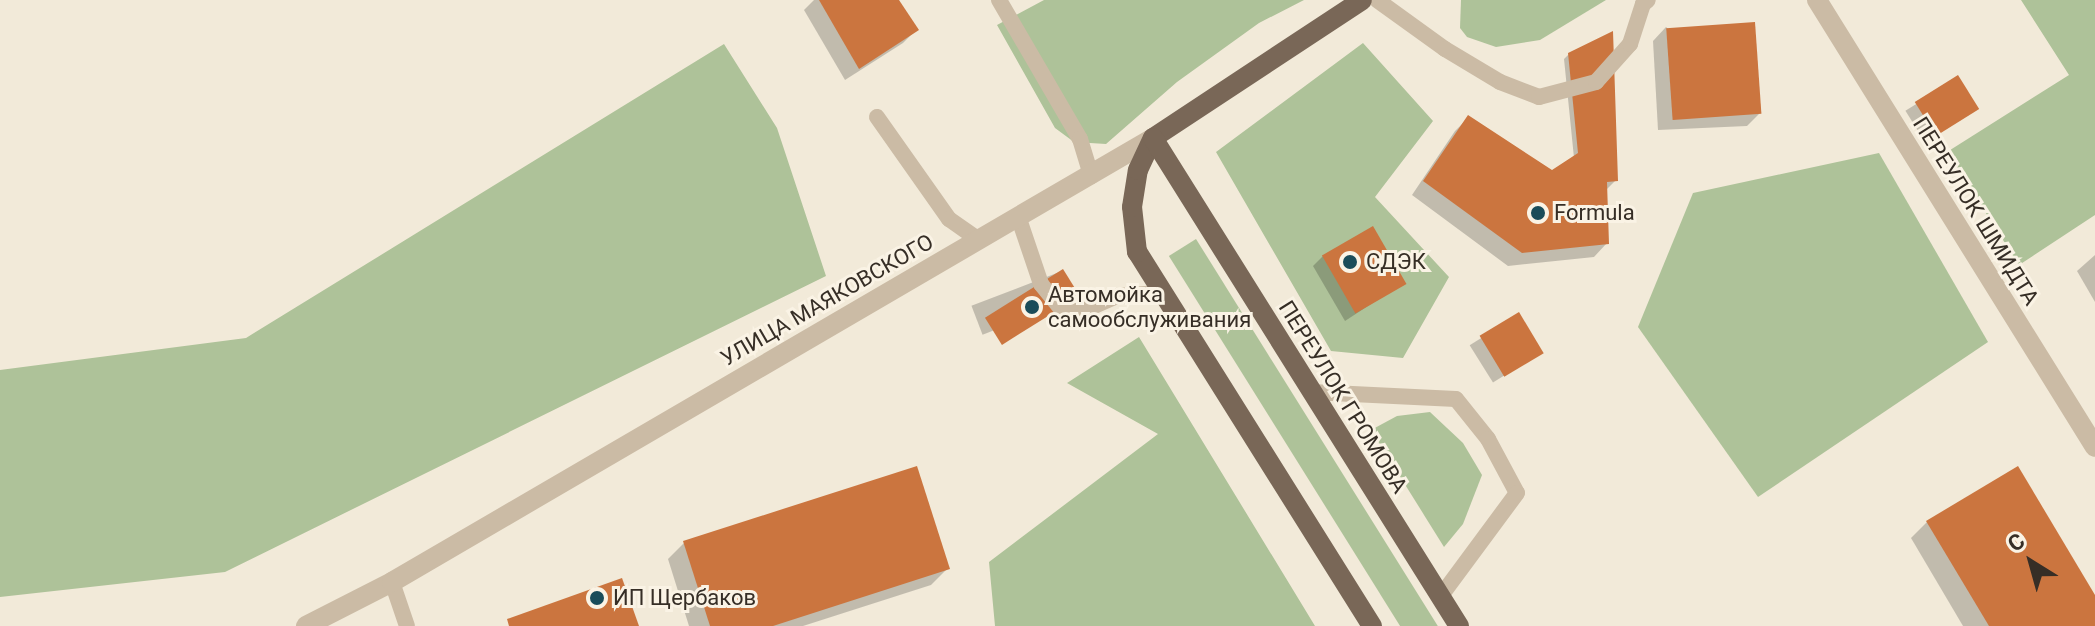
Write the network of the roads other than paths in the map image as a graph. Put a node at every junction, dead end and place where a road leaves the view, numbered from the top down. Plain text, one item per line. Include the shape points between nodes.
1 (999, 0) edge
2 (1362, 0) edge
3 (1377, 0) edge
4 (1648, 0) edge
5 (1817, 0) edge
6 (877, 117) dead end
7 (1153, 138) junction
8 (1091, 176) junction
9 (1018, 216) junction
10 (978, 239) junction
11 (1160, 293) junction
12 (1311, 392) junction
13 (2095, 447) edge
14 (392, 582) junction
15 (1440, 597) junction
16 (306, 626) edge
17 (407, 626) edge
18 (1372, 626) edge
19 (1459, 626) edge

1 - 8 lane via 1080,139
2 - 7 main road, УЛИЦА МАЯКОВСКОГО
3 - 4 lane via 1456,56 1539,97 1596,82 1630,44
5 - 13 street, ПЕРЕУЛОК ШМИДТА
6 - 10 lane via 949,219
7 - 8 street, УЛИЦА МАЯКОВСКОГО
7 - 11 main road via 1138,170 1132,207 1137,252
7 - 12 main road, ПЕРЕУЛОК ГРОМОВА
8 - 9 street, УЛИЦА МАЯКОВСКОГО
9 - 10 street, УЛИЦА МАЯКОВСКОГО
9 - 11 lane via 1041,284 1063,311 1083,311 1116,296
10 - 14 street, УЛИЦА МАЯКОВСКОГО
11 - 18 main road
12 - 15 main road, ПЕРЕУЛОК ГРОМОВА
12 - 15 lane via 1456,399 1488,439 1517,493
14 - 16 street, УЛИЦА МАЯКОВСКОГО
14 - 17 lane
15 - 19 main road, ПЕРЕУЛОК ГРОМОВА

